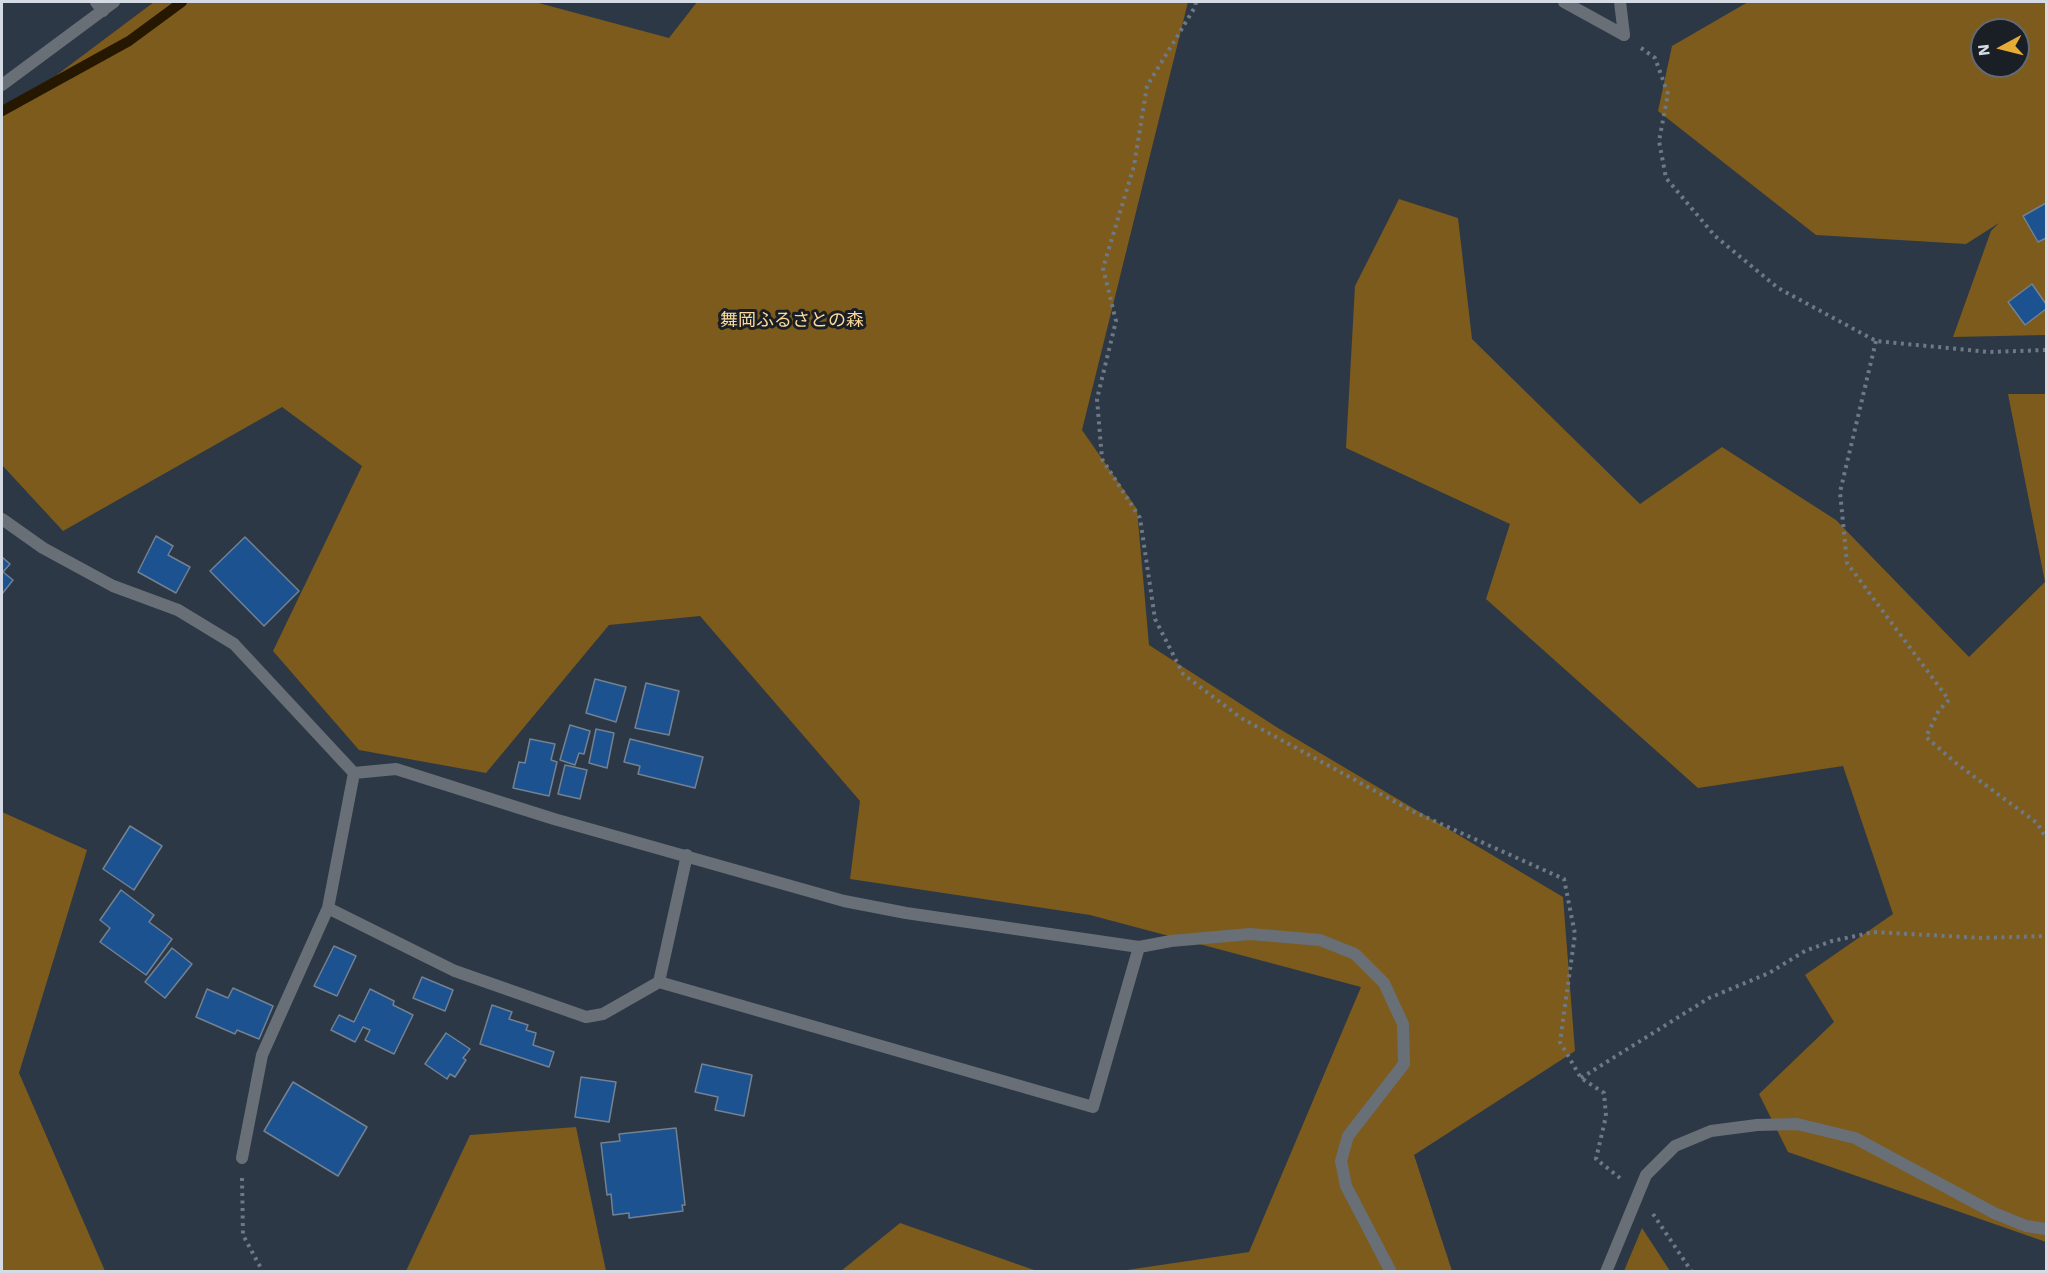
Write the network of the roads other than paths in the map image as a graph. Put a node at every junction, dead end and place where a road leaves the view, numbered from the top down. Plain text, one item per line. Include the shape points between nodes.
1 (114, 2) edge
2 (1564, 2) edge
3 (1620, 2) edge
4 (100, 6) edge
5 (2, 85) edge
6 (2, 519) edge
7 (354, 773) junction
8 (687, 855) junction
9 (328, 908) junction
10 (1139, 947) junction
11 (659, 982) junction
12 (242, 1158) road end
13 (2046, 1229) edge
14 (1391, 1272) edge
15 (1606, 1272) edge

1 - 4 street
2 - 3 street via 1623,35
4 - 5 street
6 - 7 street via 43,548 113,586 178,610 234,644
7 - 8 street via 396,769 554,819
7 - 9 street
8 - 10 street via 844,901
8 - 11 street
9 - 11 street via 454,971 586,1017 603,1014
9 - 12 street via 262,1055
10 - 11 street via 1093,1107
10 - 14 street via 1250,934 1320,940 1355,954 1384,983 1403,1024 1404,1064 1348,1136 1341,1161 1346,1186
13 - 15 street via 2026,1226 1994,1213 1855,1138 1797,1124 1757,1125 1711,1131 1675,1146 1646,1175

